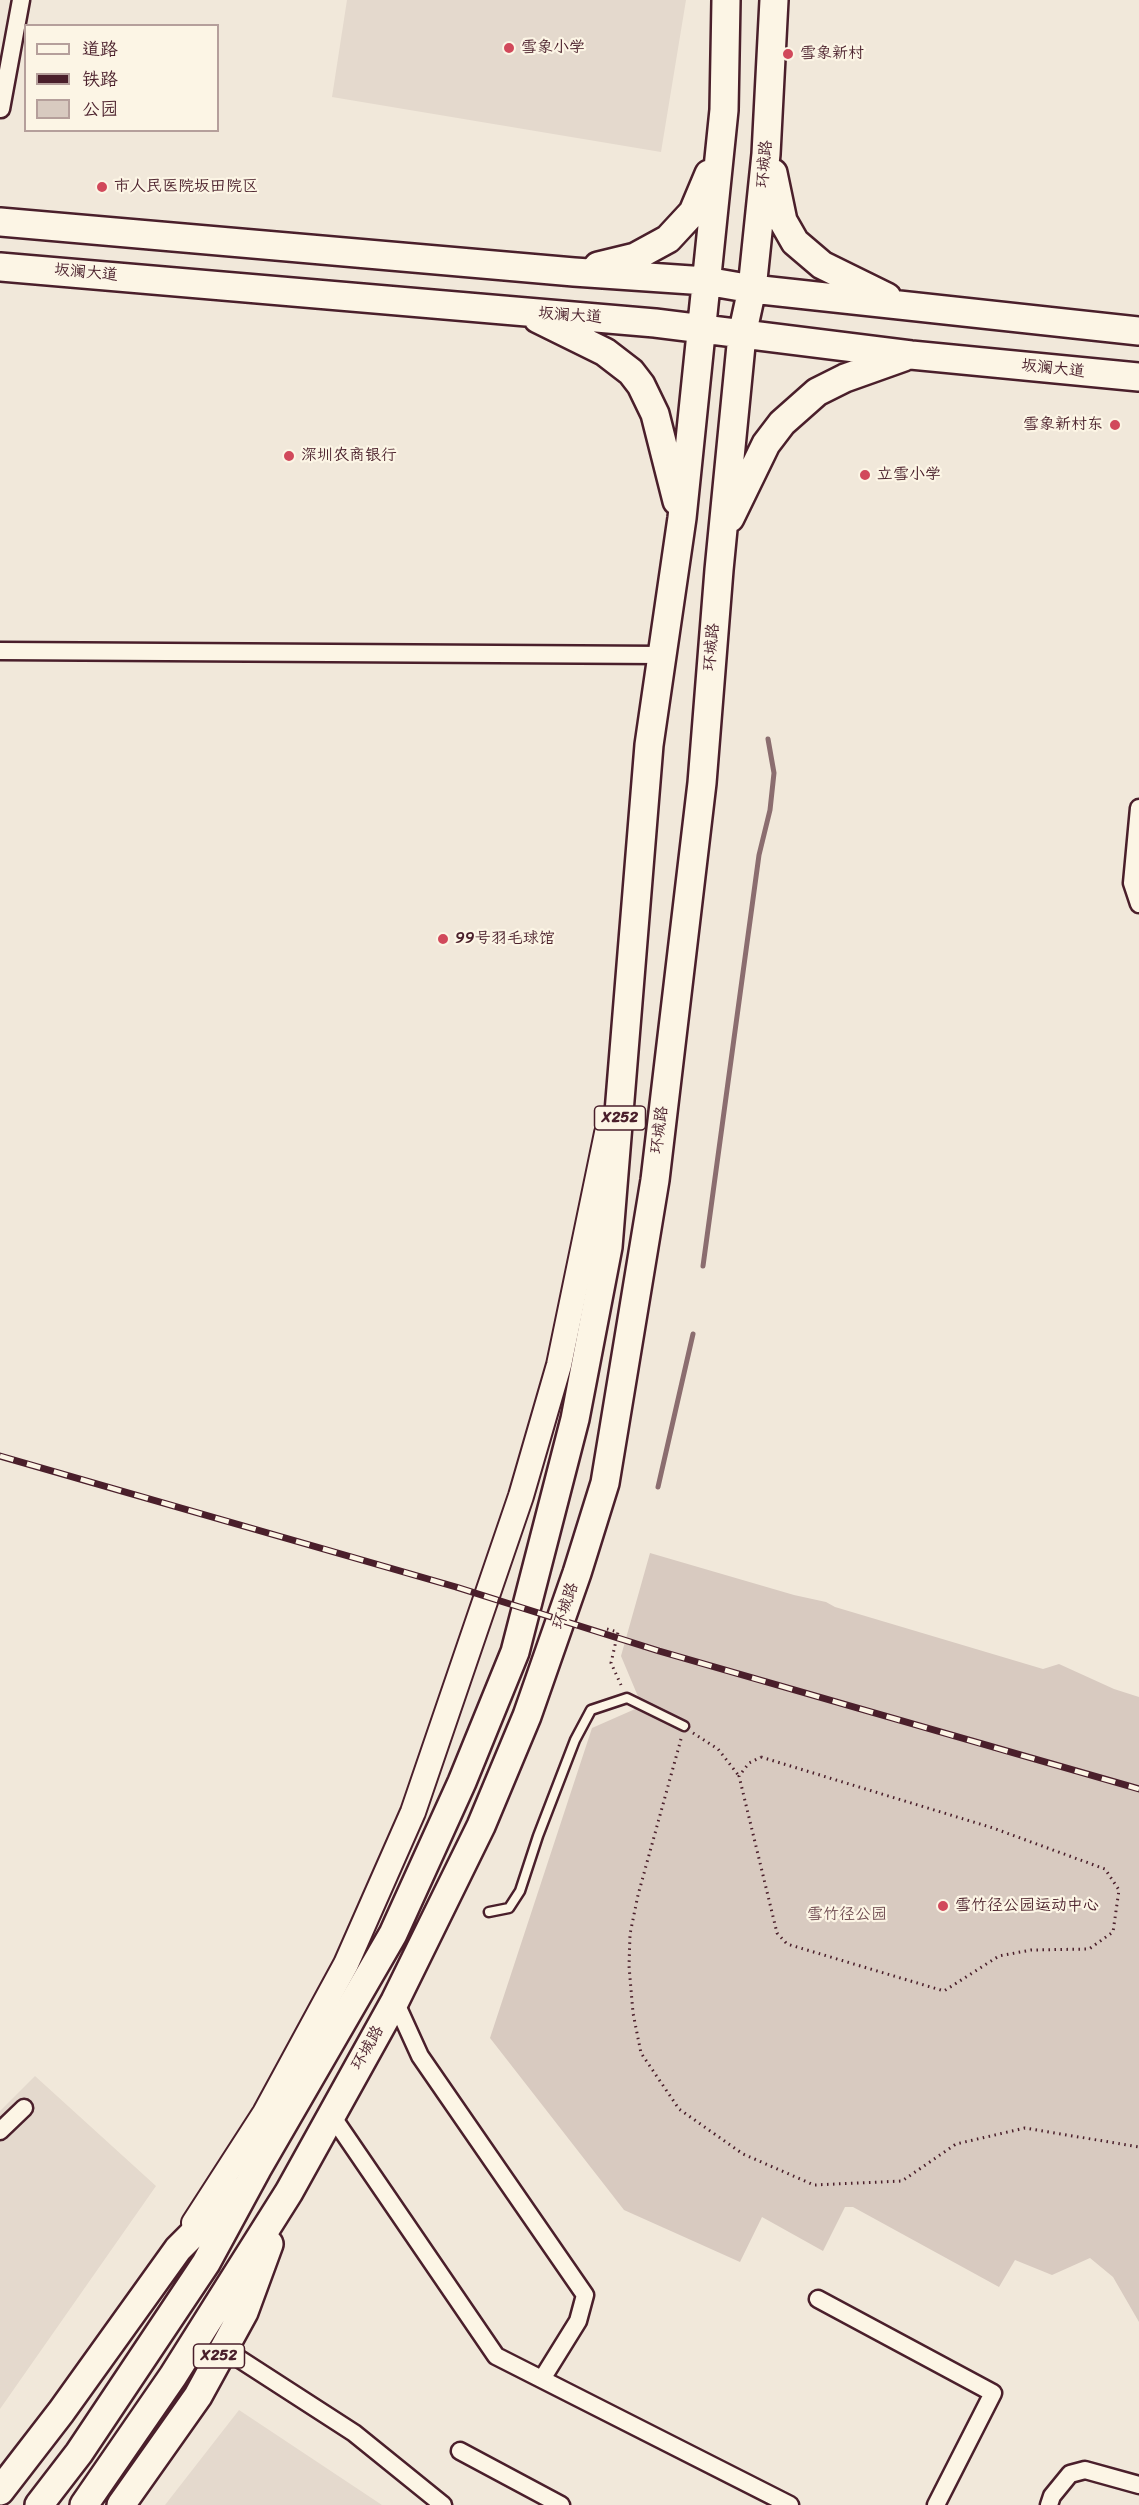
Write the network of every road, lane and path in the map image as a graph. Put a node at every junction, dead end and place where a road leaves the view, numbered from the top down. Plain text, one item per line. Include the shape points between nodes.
1 (21, 0) edge
2 (726, 0) edge
3 (774, 0) edge
4 (1, 109) edge
5 (721, 139) junction
6 (767, 140) junction
7 (0, 222) edge
8 (0, 267) edge
9 (574, 272) junction
10 (706, 281) junction
11 (752, 289) junction
12 (903, 305) junction
13 (526, 313) junction
14 (700, 328) junction
15 (1139, 331) edge
16 (742, 335) junction
17 (911, 355) junction
18 (1139, 377) edge
19 (682, 518) junction
20 (722, 535) junction
21 (0, 651) edge
22 (662, 655) junction
23 (1139, 808) edge
24 (1139, 904) edge
25 (627, 1037) junction
26 (607, 1629) dead end
27 (627, 1698) junction
28 (684, 1726) junction
29 (739, 1776) junction
30 (489, 1912) dead end
31 (395, 2001) junction
32 (24, 2108) dead end
33 (330, 2113) junction
34 (0, 2132) edge
35 (1139, 2147) edge
36 (256, 2169) junction
37 (288, 2192) junction
38 (178, 2249) junction
39 (818, 2299) dead end
40 (224, 2349) junction
41 (542, 2379) junction
42 (460, 2451) dead end
43 (1139, 2485) edge
44 (0, 2492) edge
45 (39, 2505) edge
46 (84, 2505) edge
47 (121, 2505) edge
48 (443, 2505) edge
49 (561, 2505) edge
50 (790, 2505) edge
51 (936, 2505) edge
52 (1049, 2505) edge

1 - 4 street
2 - 5 main road, X252
3 - 6 main road, 环城路 / X252
5 - 9 main road via 702,195 668,239 634,257
5 - 10 main road, X252
6 - 11 main road, 环城路 / X252
6 - 12 main road via 783,221 795,242 822,265
7 - 9 main road
8 - 13 main road, 坂澜大道
9 - 10 main road
10 - 11 main road
10 - 14 main road, X252
11 - 12 main road
11 - 16 main road, 环城路 / X252
12 - 15 main road
13 - 14 main road, 坂澜大道
13 - 19 main road via 605,352 641,385 655,414
14 - 16 main road, 坂澜大道
14 - 19 main road, X252
16 - 17 main road, 坂澜大道
16 - 20 main road, 环城路 / X252
17 - 18 main road, 坂澜大道
17 - 20 main road via 816,392 782,423 766,444
19 - 22 main road, X252
20 - 31 main road, 环城路 / X252 via 702,783 656,1168 605,1483 527,1716 482,1826
21 - 22 street
22 - 25 main road, X252 via 649,745
23 - 24 street via 1132,883
25 - 36 main road, X252 via 606,1259 575,1419 515,1652 393,1934
25 - 38 main road via 559,1365 521,1496 413,1812 340,1974 265,2113
26 - 27 path via 618,1632 611,1663
27 - 28 lane
27 - 30 lane via 591,1710 575,1740 520,1891 509,1908
28 - 29 path via 718,1749
28 - 35 path via 638,1895 630,1934 629,1966 641,2053 680,2109 743,2154 814,2185 902,2181 956,2144 1025,2128
29 - 29 path via 777,1933 787,1944 944,1991 999,1956 1031,1950 1089,1949 1113,1932 1119,1890 1105,1869 993,1828 761,1757 749,1763
31 - 33 main road, 环城路 / X252
31 - 41 street via 420,2056 585,2295 578,2321
32 - 34 street
33 - 37 main road, 环城路 / X252
33 - 41 street via 496,2356
36 - 38 main road
36 - 45 main road via 206,2263 79,2453
37 - 40 main road, X252 via 244,2312
37 - 46 main road via 173,2376
38 - 44 main road
39 - 51 street via 993,2393
40 - 47 main road, X252 via 198,2396
40 - 48 street via 354,2433
41 - 50 street
42 - 49 street
43 - 52 street via 1085,2470 1070,2474 1060,2483

